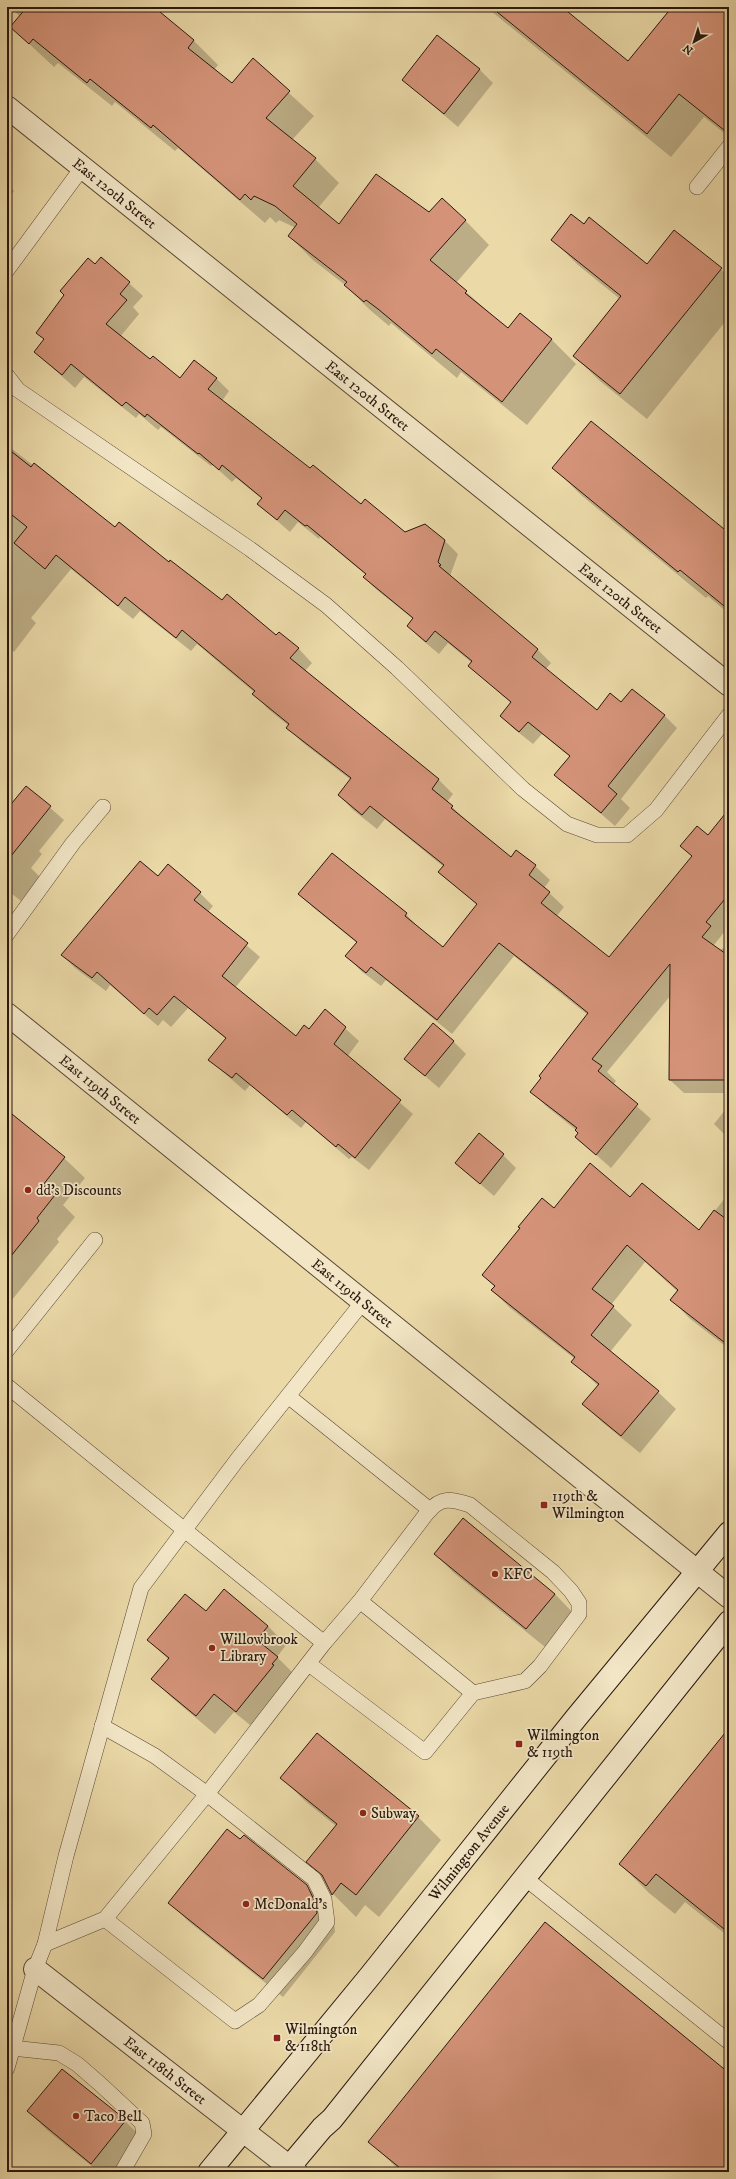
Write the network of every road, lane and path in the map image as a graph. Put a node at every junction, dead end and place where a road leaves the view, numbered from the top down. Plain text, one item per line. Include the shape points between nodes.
1 (7, 108) edge
2 (729, 147) edge
3 (82, 168) junction
4 (697, 187) dead end
5 (7, 270) edge
6 (7, 376) edge
7 (729, 685) edge
8 (729, 715) edge
9 (103, 807) dead end
10 (7, 934) edge
11 (7, 1014) edge
12 (95, 1240) dead end
13 (362, 1303) junction
14 (7, 1350) edge
15 (7, 1386) edge
16 (288, 1396) junction
17 (430, 1510) junction
18 (186, 1530) junction
19 (729, 1533) edge
20 (698, 1571) junction
21 (729, 1597) edge
22 (360, 1601) junction
23 (729, 1622) edge
24 (324, 1643) junction
25 (309, 1664) junction
26 (473, 1693) junction
27 (102, 1726) junction
28 (207, 1794) junction
29 (525, 1878) junction
30 (106, 1919) junction
31 (45, 1944) junction
32 (35, 1969) junction
33 (729, 2042) edge
34 (12, 2048) junction
35 (7, 2068) edge
36 (243, 2130) junction
37 (290, 2170) edge
38 (122, 2172) edge
39 (209, 2172) edge

1 - 3 street, East 120th Street
2 - 4 lane
3 - 5 lane
3 - 7 street, East 120th Street
6 - 8 lane via 18,390 250,549 326,605 397,668 523,789 567,824 597,835 627,834 656,810
9 - 10 lane via 73,843
11 - 13 street, East 119th Street
12 - 14 lane
13 - 16 lane
13 - 20 street, East 119th Street
15 - 18 lane
16 - 17 lane
16 - 18 lane
17 - 22 lane
17 - 26 lane via 439,1502 453,1499 470,1505 553,1572 579,1603 579,1614 540,1666 525,1681
18 - 24 lane
18 - 27 lane via 141,1588
19 - 20 street, Wilmington Avenue
20 - 21 street
20 - 36 street, Wilmington Avenue
22 - 24 lane
22 - 26 lane
23 - 29 street
24 - 25 lane
25 - 26 lane via 425,1752
25 - 28 lane
27 - 28 lane via 155,1756
27 - 31 lane
28 - 30 lane
28 - 30 lane via 314,1879 324,1899 327,1922 305,1952 259,2006 235,2021
29 - 33 lane
29 - 37 street
30 - 31 lane
31 - 32 lane
32 - 34 lane
32 - 36 street, East 118th Street
34 - 35 lane
34 - 38 lane via 59,2053 77,2064 135,2115 142,2123 144,2134
36 - 37 street, East 118th Street
36 - 39 street, Wilmington Avenue

